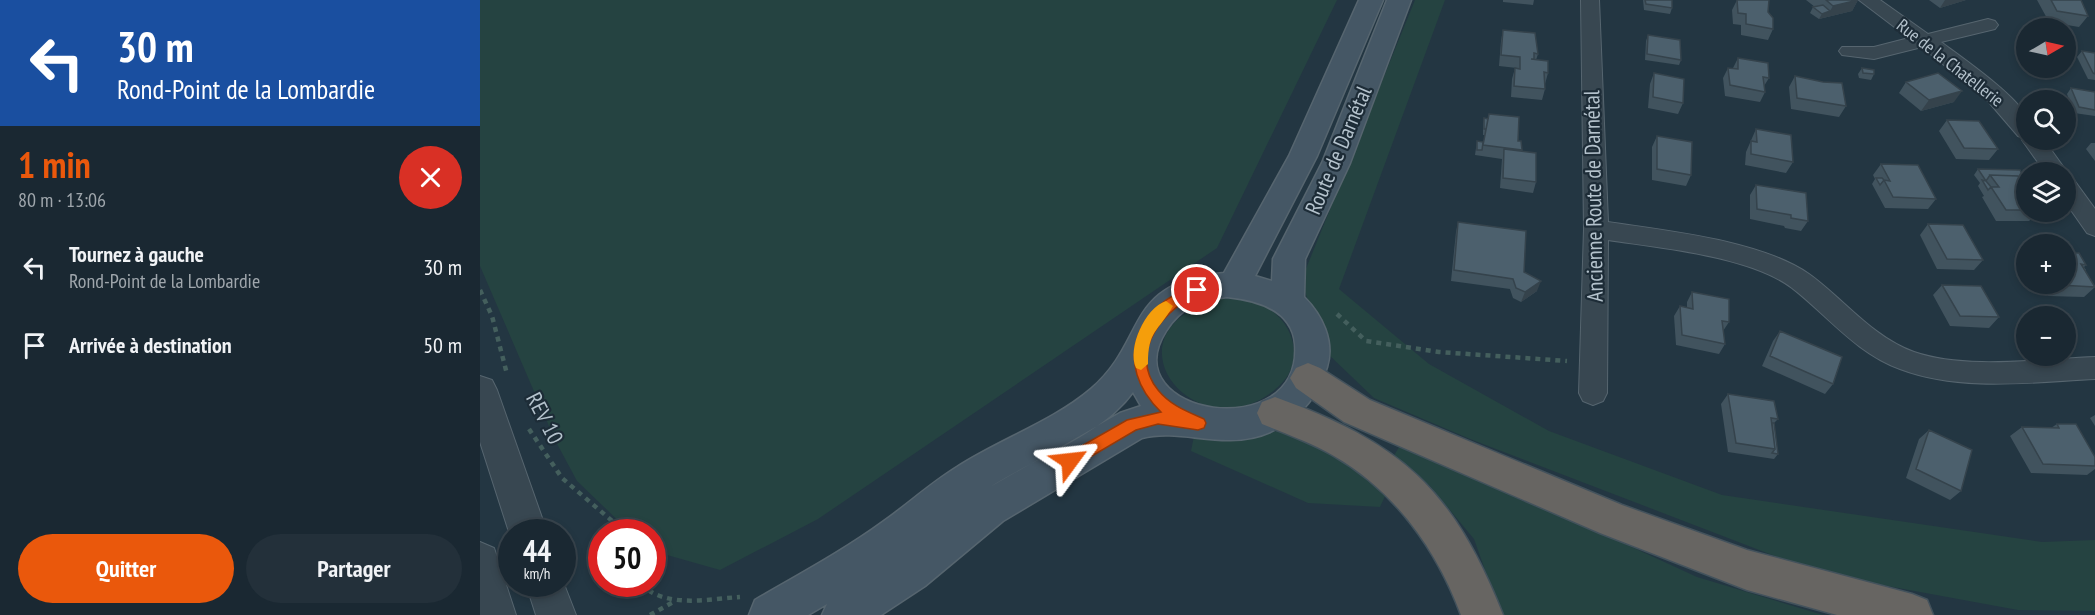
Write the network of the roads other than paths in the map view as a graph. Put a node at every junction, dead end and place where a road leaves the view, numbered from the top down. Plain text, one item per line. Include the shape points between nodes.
1 (1371, 0) edge
2 (1399, 0) edge
3 (1590, 0) edge
4 (1868, 0) edge
5 (1988, 25) dead end
6 (1923, 40) junction
7 (1849, 51) dead end
8 (2016, 116) edge
9 (2076, 200) edge
10 (2095, 227) edge
11 (1596, 229) junction
12 (1234, 284) junction
13 (1287, 302) junction
14 (1141, 345) junction
15 (2095, 368) edge
16 (1308, 378) junction
17 (494, 383) edge
18 (1593, 393) dead end
19 (1275, 413) junction
20 (1198, 423) junction
21 (525, 519) edge
22 (480, 561) edge
23 (550, 597) edge
24 (496, 615) edge
25 (556, 615) edge
26 (770, 615) edge
27 (843, 615) edge
28 (1482, 615) edge
29 (1912, 615) edge

1 - 12 main road, Route de Darnétal via 1303,156
2 - 13 main road, Route de Darnétal via 1336,163 1289,259
3 - 11 street, Ancienne Route de Darnétal
4 - 6 street, Rue de la Chatellerie
5 - 6 street
6 - 7 street via 1874,53
6 - 8 street, Rue de la Chatellerie
9 - 10 street
11 - 15 street via 1760,260 1799,280 1876,346 1908,362 1942,370 2004,372
11 - 18 street, Ancienne Route de Darnétal
12 - 13 main road via 1271,292
12 - 14 main road via 1209,286 1185,294 1165,307 1150,324
13 - 16 main road via 1302,317 1311,336 1313,357
14 - 20 main road via 1141,370 1151,393 1171,412
14 - 26 main road via 1126,378 1101,404 970,479 895,536
16 - 19 main road
16 - 29 highway via 1357,411 1614,520 1747,570
17 - 21 street
19 - 20 main road via 1251,423
19 - 28 highway via 1348,445 1417,501 1449,541
20 - 27 main road via 1158,418 1133,424 989,508 911,572
22 - 24 street
23 - 25 street

